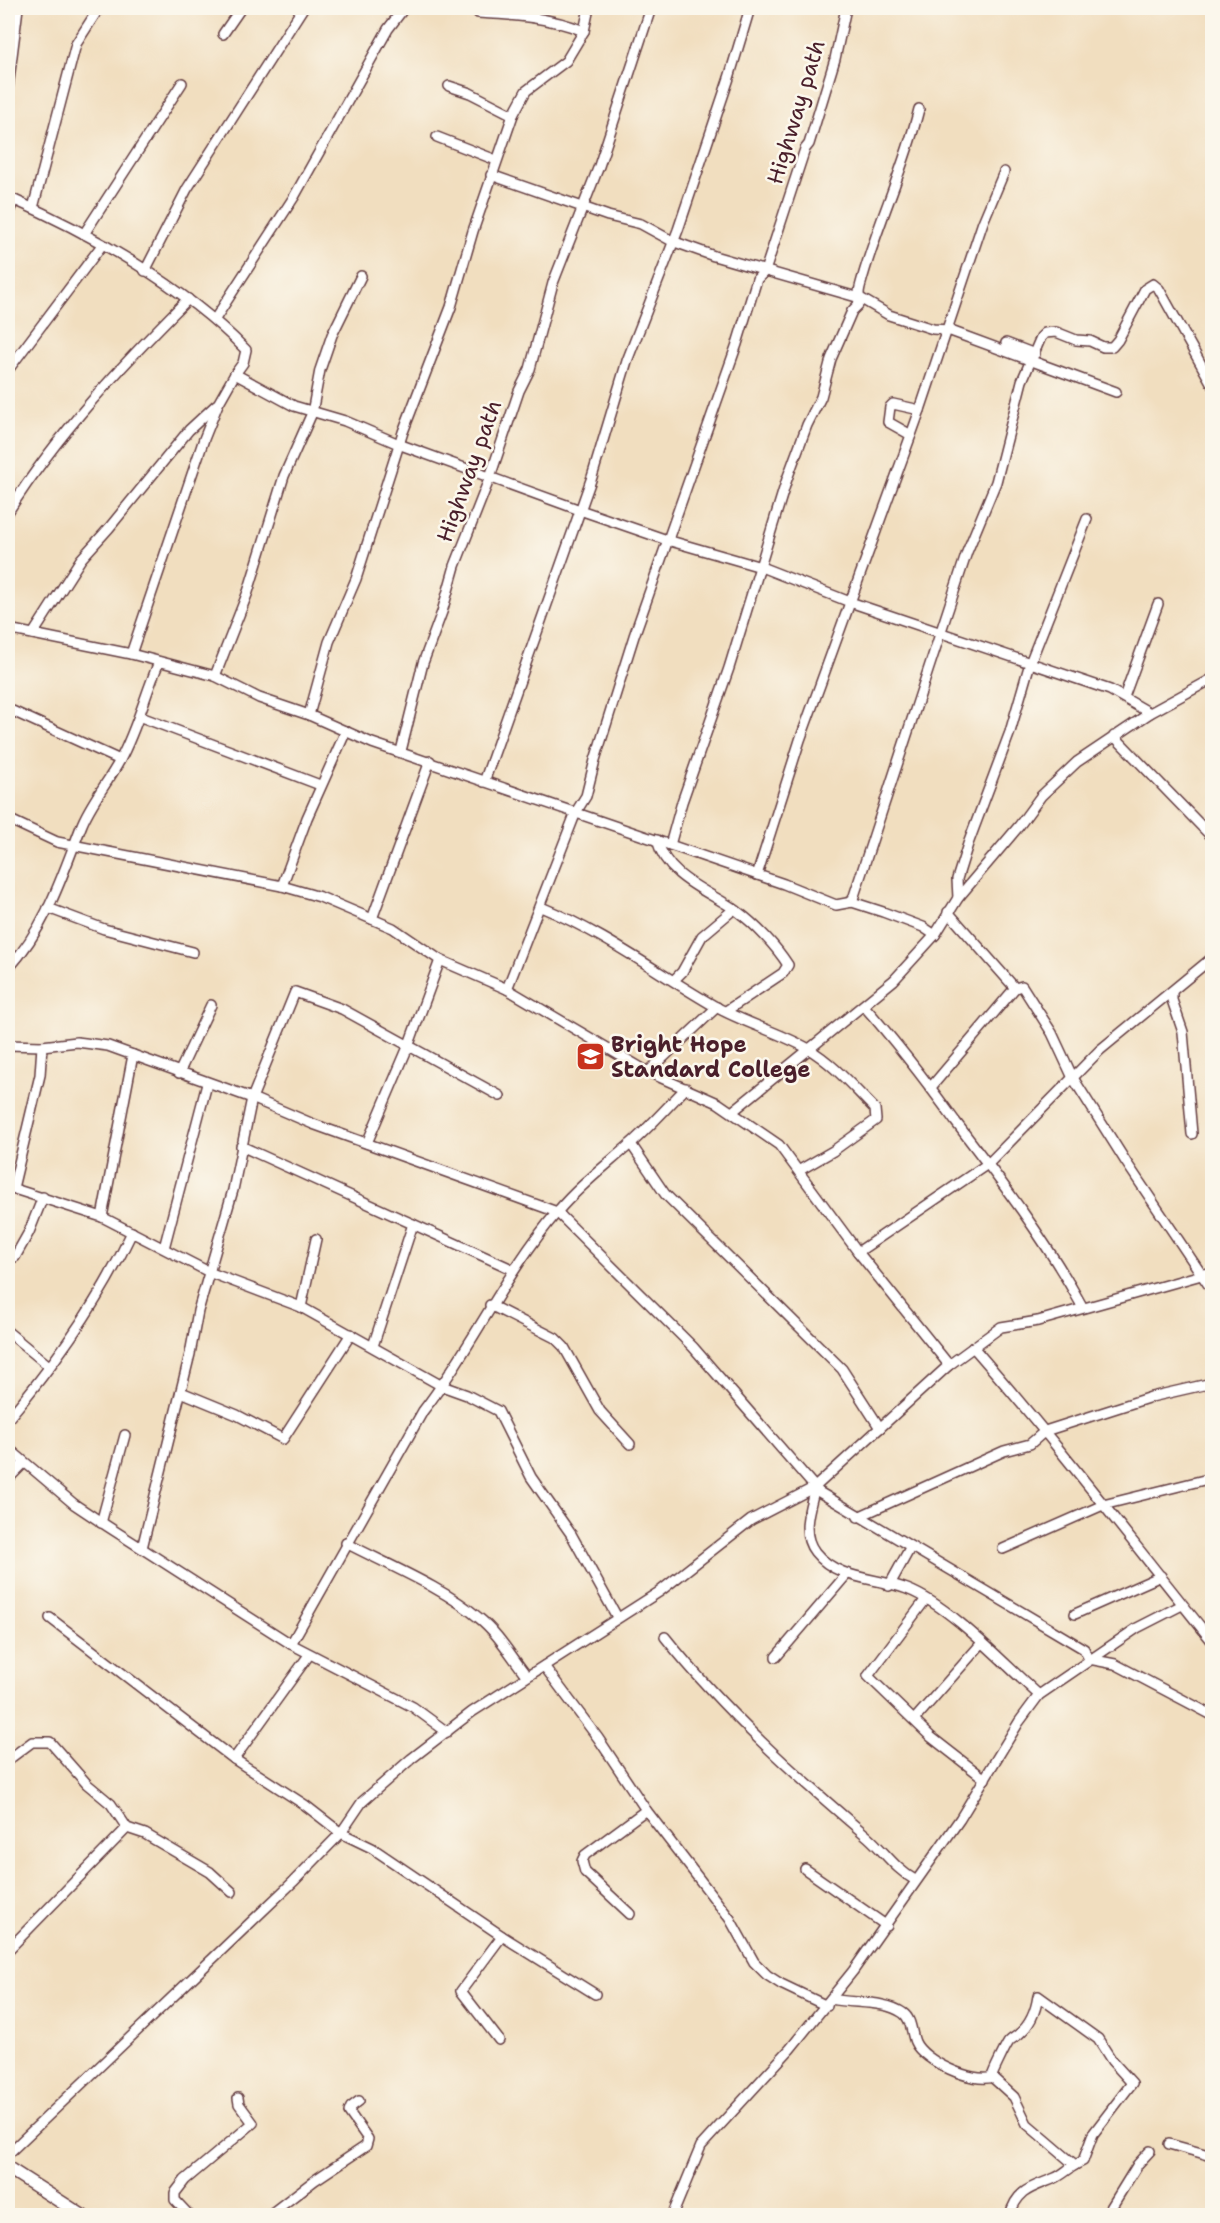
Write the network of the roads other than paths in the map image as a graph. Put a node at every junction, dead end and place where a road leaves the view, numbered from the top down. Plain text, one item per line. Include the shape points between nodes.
1 (18, 8) edge
2 (99, 8) edge
3 (241, 8) edge
4 (303, 8) edge
5 (404, 8) edge
6 (589, 8) edge
7 (651, 8) edge
8 (750, 8) edge
9 (846, 8) edge
10 (478, 13) dead end
11 (584, 31) junction
12 (223, 34) dead end
13 (182, 83) dead end
14 (448, 86) dead end
15 (8, 87) edge
16 (919, 109) dead end
17 (513, 115) junction
18 (437, 137) dead end
19 (496, 160) junction
20 (1004, 172) dead end
21 (492, 175) junction
22 (11, 198) edge
23 (583, 207) junction
24 (33, 208) junction
25 (8, 214) edge
26 (84, 234) junction
27 (672, 242) junction
28 (102, 245) junction
29 (145, 271) junction
30 (765, 271) junction
31 (361, 276) dead end
32 (860, 298) junction
33 (188, 299) junction
34 (215, 319) junction
35 (948, 330) junction
36 (1006, 343) dead end
37 (1033, 358) junction
38 (8, 370) edge
39 (235, 374) junction
40 (1212, 384) edge
41 (1116, 392) dead end
42 (218, 404) junction
43 (920, 410) junction
44 (312, 413) junction
45 (910, 435) junction
46 (401, 445) junction
47 (490, 477) junction
48 (580, 510) junction
49 (8, 512) edge
50 (1088, 519) dead end
51 (667, 540) junction
52 (761, 567) junction
53 (850, 602) junction
54 (1158, 604) dead end
55 (8, 629) edge
56 (940, 632) junction
57 (33, 634) junction
58 (131, 654) junction
59 (159, 662) junction
60 (1030, 663) junction
61 (214, 676) junction
62 (1212, 679) edge
63 (1124, 697) junction
64 (8, 710) edge
65 (1150, 713) junction
66 (309, 715) junction
67 (141, 717) junction
68 (346, 731) junction
69 (1113, 736) junction
70 (401, 751) junction
71 (120, 760) junction
72 (430, 761) junction
73 (484, 782) junction
74 (320, 785) junction
75 (576, 812) junction
76 (8, 819) edge
77 (1212, 837) edge
78 (657, 840) junction
79 (76, 844) junction
80 (670, 845) junction
81 (757, 875) junction
82 (282, 886) junction
83 (958, 898) junction
84 (852, 902) junction
85 (541, 907) junction
86 (48, 908) junction
87 (734, 909) junction
88 (948, 912) junction
89 (372, 919) junction
90 (935, 935) junction
91 (193, 952) dead end
92 (1212, 958) edge
93 (440, 960) junction
94 (8, 969) edge
95 (682, 972) junction
96 (674, 980) junction
97 (1015, 988) junction
98 (507, 989) junction
99 (690, 989) junction
100 (1170, 996) junction
101 (211, 1005) dead end
102 (864, 1006) junction
103 (721, 1009) junction
104 (8, 1045) edge
105 (42, 1046) junction
106 (408, 1047) junction
107 (808, 1048) junction
108 (133, 1055) junction
109 (648, 1072) junction
110 (179, 1073) junction
111 (1073, 1078) junction
112 (207, 1083) junction
113 (932, 1086) junction
114 (686, 1088) junction
115 (500, 1096) dead end
116 (252, 1098) junction
117 (732, 1112) junction
118 (1192, 1134) dead end
119 (367, 1143) junction
120 (631, 1144) junction
121 (241, 1146) junction
122 (989, 1163) junction
123 (800, 1170) junction
124 (10, 1188) edge
125 (43, 1197) junction
126 (557, 1212) junction
127 (102, 1217) junction
128 (413, 1224) junction
129 (132, 1232) junction
130 (316, 1239) dead end
131 (164, 1248) junction
132 (858, 1252) junction
133 (15, 1257) dead end
134 (514, 1270) junction
135 (1212, 1272) edge
136 (211, 1273) junction
137 (1201, 1276) junction
138 (1212, 1290) edge
139 (490, 1305) junction
140 (1082, 1306) junction
141 (301, 1307) junction
142 (8, 1332) edge
143 (351, 1334) junction
144 (373, 1346) junction
145 (973, 1347) junction
146 (950, 1365) junction
147 (49, 1366) junction
148 (1212, 1383) edge
149 (442, 1386) junction
150 (181, 1392) junction
151 (8, 1419) edge
152 (880, 1428) junction
153 (1045, 1431) junction
154 (125, 1435) dead end
155 (630, 1444) dead end
156 (8, 1449) edge
157 (24, 1463) junction
158 (1209, 1478) edge
159 (8, 1479) edge
160 (815, 1487) junction
161 (1212, 1488) edge
162 (1103, 1505) junction
163 (858, 1517) junction
164 (101, 1522) junction
165 (346, 1544) junction
166 (142, 1548) junction
167 (910, 1548) junction
168 (1003, 1550) dead end
169 (847, 1574) junction
170 (1161, 1575) junction
171 (889, 1586) junction
172 (926, 1599) junction
173 (1182, 1605) junction
174 (1075, 1614) dead end
175 (616, 1617) junction
176 (50, 1618) dead end
177 (665, 1637) dead end
178 (1212, 1641) edge
179 (291, 1644) junction
180 (981, 1644) junction
181 (309, 1654) junction
182 (776, 1657) dead end
183 (1089, 1659) junction
184 (544, 1666) junction
185 (526, 1675) junction
186 (1039, 1695) junction
187 (1212, 1715) edge
188 (914, 1720) junction
189 (447, 1732) junction
190 (234, 1759) junction
191 (8, 1760) edge
192 (985, 1779) junction
193 (646, 1810) junction
194 (128, 1828) junction
195 (341, 1833) junction
196 (805, 1869) dead end
197 (915, 1880) junction
198 (232, 1892) dead end
199 (630, 1914) dead end
200 (887, 1926) junction
201 (502, 1936) junction
202 (8, 1950) edge
203 (595, 1994) dead end
204 (829, 2002) junction
205 (499, 2040) dead end
206 (992, 2077) junction
207 (238, 2098) dead end
208 (359, 2101) dead end
209 (1169, 2144) dead end
210 (1150, 2151) dead end
211 (8, 2154) edge
212 (1212, 2156) edge
213 (1071, 2165) junction
214 (8, 2169) edge
215 (83, 2216) edge
216 (189, 2216) edge
217 (268, 2216) edge
218 (672, 2216) edge
219 (1010, 2216) edge
220 (1106, 2216) edge

1 - 15 street
2 - 24 street via 76,44
3 - 12 street
4 - 29 street via 187,189
5 - 34 street via 388,29 290,203
6 - 11 street
7 - 23 street, Highway path
8 - 27 street
9 - 30 street, Highway path via 818,116
10 - 11 street via 530,16
11 - 17 street via 566,61 526,91
13 - 26 street
14 - 17 street
16 - 32 street via 910,146 858,290
17 - 19 street
18 - 19 street
19 - 21 street
20 - 35 street
21 - 23 street
21 - 46 street via 451,307
22 - 24 street
22 - 25 street
23 - 27 street via 646,226
23 - 47 street, Highway path via 553,283 530,369
24 - 26 street
26 - 28 street
27 - 30 street
27 - 48 street via 627,361
28 - 29 street
28 - 38 street
29 - 33 street
30 - 32 street
30 - 51 street, Highway path via 757,279
31 - 44 street via 332,335
32 - 35 street via 890,315
32 - 52 street via 831,359 825,387 787,479
33 - 34 street
33 - 49 street via 109,379 30,477
34 - 39 street via 246,350
35 - 37 street
35 - 43 street
36 - 37 street
37 - 40 street via 1041,337 1048,332 1112,346 1145,289 1153,285 1160,289
37 - 41 street
37 - 56 street via 1022,381 996,482
39 - 42 street
39 - 44 street
42 - 57 street via 189,430 81,559
42 - 58 street
43 - 45 street
43 - 45 street via 893,404 890,407 888,422
44 - 46 street via 345,421
44 - 61 street via 284,476 248,592
45 - 53 street
46 - 47 street
46 - 66 street via 356,579 329,642
47 - 48 street
47 - 70 street, Highway path via 423,663
48 - 51 street
48 - 73 street
50 - 60 street
51 - 52 street
51 - 75 street, Highway path via 586,796
52 - 53 street
52 - 80 street
53 - 56 street
53 - 81 street
54 - 63 street
55 - 57 street
56 - 60 street
56 - 84 street
57 - 58 street
58 - 59 street
59 - 61 street
59 - 67 street
60 - 63 street
60 - 83 street via 1010,732 962,861 957,879
61 - 66 street via 259,698
62 - 65 street
63 - 65 street
64 - 71 street
65 - 69 street
66 - 68 street
67 - 71 street
67 - 74 street
68 - 70 street
68 - 74 street
69 - 77 street
69 - 83 street via 1077,762 1041,796
70 - 72 street
71 - 79 street via 92,804
72 - 73 street
72 - 89 street
73 - 75 street
74 - 82 street
75 - 78 street
75 - 85 street, Highway path
76 - 79 street via 57,842
78 - 80 street
78 - 87 street via 661,856 672,868
79 - 82 street
79 - 86 street
80 - 81 street
81 - 84 street via 836,905
82 - 89 street
83 - 88 street
84 - 90 street via 904,919
85 - 96 street via 569,918
85 - 98 street, Highway path
86 - 91 street via 104,929
86 - 94 street
87 - 95 street via 702,936
87 - 103 street via 788,965 783,973
88 - 90 street
88 - 97 street
89 - 93 street via 393,928
90 - 102 street
92 - 100 street
93 - 98 street
93 - 106 street
95 - 96 street
95 - 99 street
96 - 99 street
97 - 111 street via 1022,986 1028,993
97 - 113 street
98 - 109 street
99 - 103 street
100 - 111 street via 1100,1050
100 - 118 street via 1183,1032
101 - 110 street
102 - 107 street
102 - 113 street
103 - 107 street
103 - 109 street
104 - 105 street
105 - 108 street via 93,1042
105 - 124 street via 40,1076
106 - 115 street
106 - 116 street via 342,1009 295,992
106 - 119 street
107 - 117 street
107 - 123 street via 840,1073 875,1109 876,1119
108 - 110 street
108 - 127 street
109 - 114 street
110 - 112 street
111 - 122 street
111 - 137 street
112 - 116 street
112 - 131 street
113 - 122 street
114 - 117 street
114 - 120 street
116 - 119 street
116 - 121 street
117 - 123 street via 778,1145
119 - 126 street
120 - 126 street
120 - 152 street via 665,1194 842,1370
121 - 128 street
121 - 136 street
122 - 132 street
122 - 140 street via 1058,1263
123 - 132 street
124 - 125 street
125 - 127 street
125 - 133 street
126 - 134 street
126 - 160 street via 693,1347
127 - 129 street
128 - 134 street
128 - 144 street
129 - 131 street
129 - 147 street via 96,1300
130 - 141 street
131 - 136 street
132 - 146 street
134 - 139 street
135 - 137 street
136 - 141 street
136 - 150 street via 198,1311
137 - 138 street
137 - 140 street
139 - 149 street
139 - 155 street via 555,1338 600,1411
140 - 145 street via 1038,1321 1007,1324
141 - 143 street
142 - 147 street
143 - 144 street
143 - 150 street via 283,1439
144 - 149 street
145 - 146 street
145 - 153 street
146 - 152 street
147 - 151 street
148 - 153 street via 1151,1397
149 - 165 street via 423,1411
149 - 175 street via 498,1411 531,1477 571,1534
150 - 166 street
152 - 160 street
153 - 162 street
153 - 163 street via 1030,1444
154 - 164 street
156 - 157 street
157 - 159 street
157 - 164 street
158 - 161 street
158 - 162 street
160 - 163 street
160 - 169 street via 808,1515 808,1541 829,1564
160 - 175 street via 751,1520 659,1592
162 - 168 street
162 - 170 street
163 - 167 street
164 - 166 street
165 - 179 street
165 - 185 street via 479,1617
166 - 179 street
167 - 171 street
167 - 183 street via 1084,1649
169 - 171 street
169 - 182 street
170 - 173 street
170 - 174 street
171 - 172 street via 906,1588
172 - 180 street
172 - 188 street via 868,1676
173 - 178 street
173 - 183 street
175 - 184 street
176 - 190 street
177 - 197 street via 697,1678 745,1728
179 - 181 street
180 - 186 street
180 - 188 street
181 - 189 street via 413,1707
181 - 190 street
183 - 186 street
183 - 187 street via 1115,1664
184 - 185 street
184 - 193 street
185 - 189 street
186 - 192 street
188 - 192 street
189 - 195 street via 363,1802
190 - 195 street
191 - 194 street via 32,1742 50,1742 87,1784 111,1804
192 - 197 street
193 - 199 street via 582,1861 585,1872
193 - 204 street via 730,1919 754,1962 766,1975
194 - 198 street via 210,1872
194 - 202 street
195 - 201 street via 372,1848
195 - 211 street
196 - 200 street
197 - 200 street
200 - 204 street
201 - 203 street
201 - 205 street via 460,1991
204 - 206 street via 874,2003 902,2012 915,2042 931,2061 973,2077
204 - 218 street via 701,2146
206 - 213 street via 1014,2097 1027,2124
206 - 213 street via 1008,2042 1031,2020 1038,1996 1098,2039 1132,2083 1093,2134 1083,2161
207 - 216 street via 253,2123 175,2193 175,2200
208 - 217 street via 349,2112 368,2139 366,2146
209 - 212 street
210 - 220 street
213 - 219 street via 1054,2179 1028,2188 1017,2199
214 - 215 street

